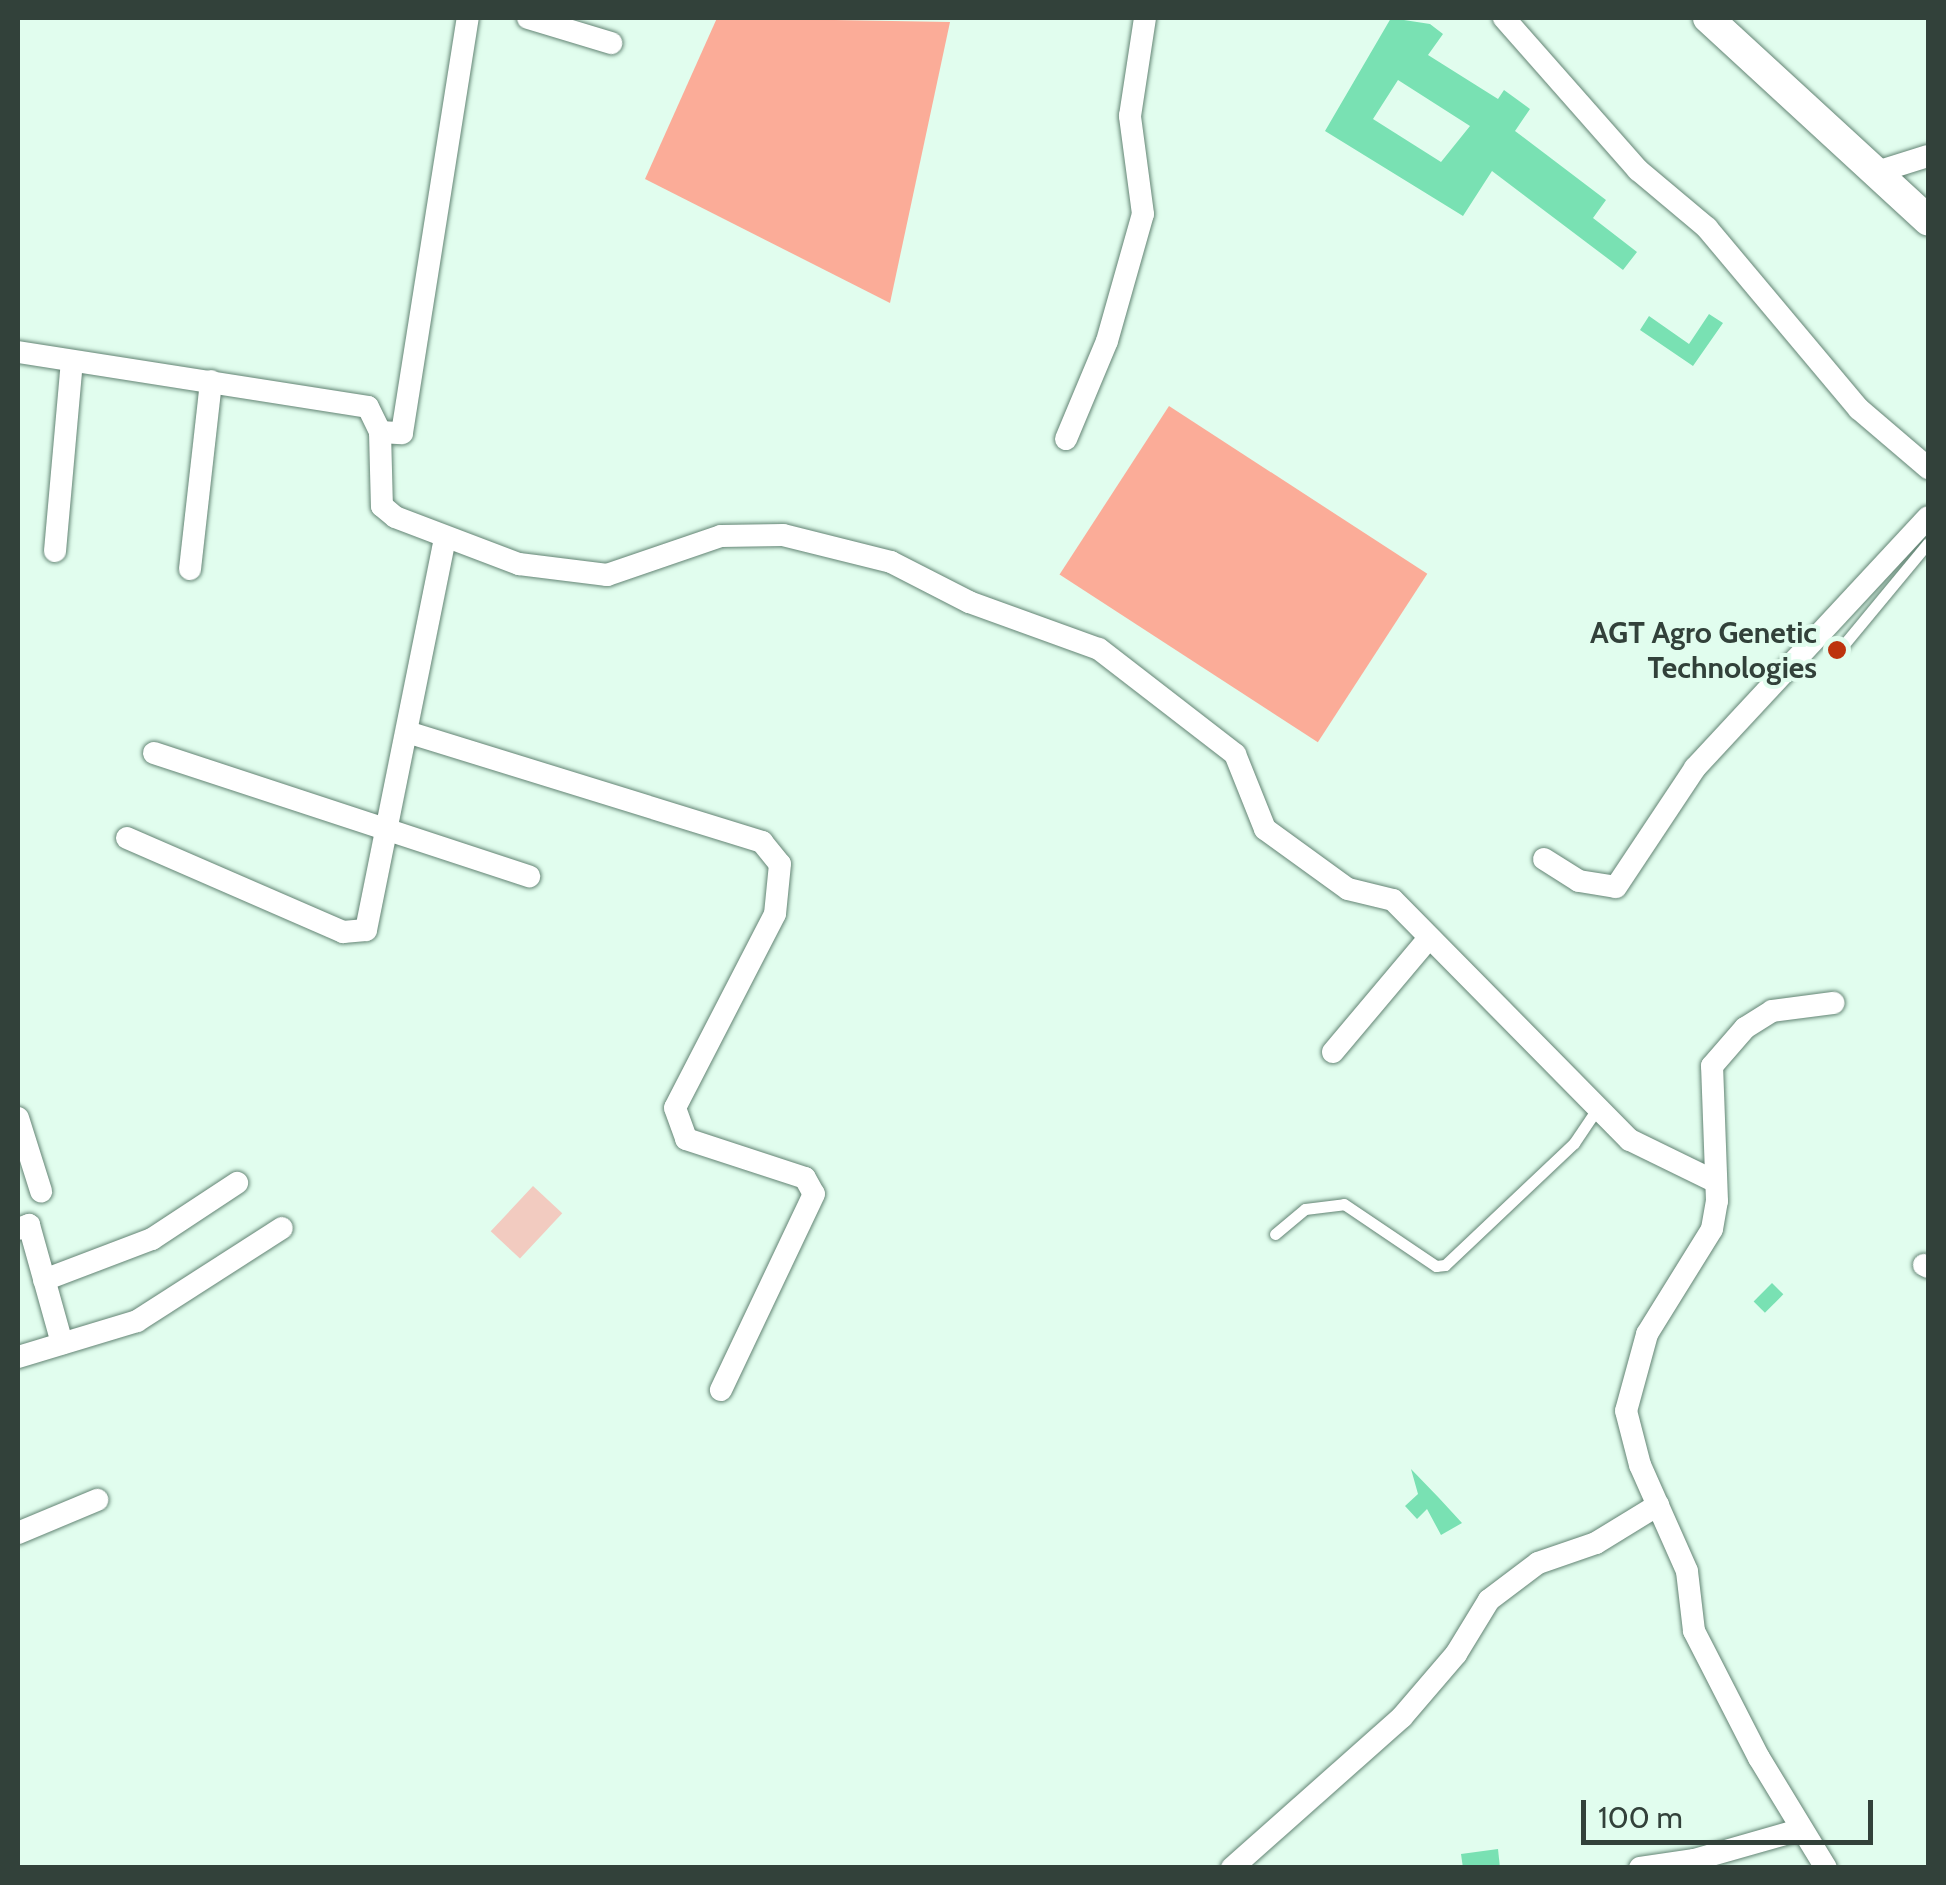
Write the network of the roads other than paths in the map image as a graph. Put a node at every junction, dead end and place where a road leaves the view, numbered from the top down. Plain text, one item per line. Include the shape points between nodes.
1 (468, 18) edge
2 (528, 18) edge
3 (1146, 18) edge
4 (1504, 18) edge
5 (1708, 18) edge
6 (611, 43) dead end
7 (1928, 156) edge
8 (1880, 171) junction
9 (1928, 220) edge
10 (18, 352) edge
11 (72, 362) junction
12 (212, 381) junction
13 (380, 432) junction
14 (1066, 438) dead end
15 (1928, 468) edge
16 (1928, 518) edge
17 (445, 538) junction
18 (1928, 544) edge
19 (55, 551) dead end
20 (190, 570) dead end
21 (1841, 648) dead end
22 (407, 732) junction
23 (154, 753) dead end
24 (388, 831) junction
25 (127, 838) dead end
26 (1544, 860) dead end
27 (529, 876) dead end
28 (1429, 938) junction
29 (1833, 1003) dead end
30 (1333, 1052) dead end
31 (1596, 1110) junction
32 (18, 1118) edge
33 (1714, 1181) junction
34 (236, 1183) dead end
35 (42, 1191) dead end
36 (282, 1228) dead end
37 (18, 1229) edge
38 (1275, 1234) dead end
39 (44, 1280) junction
40 (62, 1343) junction
41 (18, 1357) edge
42 (721, 1390) dead end
43 (97, 1500) dead end
44 (1658, 1505) junction
45 (18, 1533) edge
46 (1799, 1830) junction
47 (1232, 1868) edge
48 (1640, 1868) edge
49 (1826, 1868) edge

1 - 13 street via 402,433
2 - 6 street
3 - 14 street via 1130,116 1143,214 1107,341
4 - 15 street via 1638,170 1708,228 1859,409
5 - 8 main road
7 - 8 street
8 - 9 main road
10 - 11 street
11 - 12 street
11 - 19 street
12 - 13 street via 368,407
12 - 20 street
13 - 17 street via 382,506
16 - 26 street via 1694,768 1616,887 1579,881
17 - 22 street
17 - 28 street via 519,564 588,574 644,566 749,532 839,544 892,562 969,602 1118,662 1235,754 1265,829 1348,888 1393,900
18 - 21 lane
22 - 24 street
22 - 42 street via 762,842 780,864 776,914 674,1108 686,1139 805,1178 814,1194
23 - 24 street
24 - 25 street via 369,925 360,934
24 - 27 street
28 - 30 street
28 - 31 street
29 - 33 street via 1772,1010 1745,1028 1712,1066
31 - 33 street via 1630,1140
31 - 38 lane via 1574,1143 1446,1265 1436,1266 1344,1204 1305,1209
32 - 35 street
33 - 44 street via 1712,1229 1648,1334 1632,1375 1628,1433
34 - 39 street via 152,1239
36 - 40 street via 137,1320
37 - 39 street via 29,1225
39 - 40 street
40 - 41 street
43 - 45 street
44 - 46 street via 1686,1571 1694,1631
44 - 47 street via 1596,1544 1538,1564 1489,1600 1456,1654 1402,1716
46 - 48 street
46 - 49 street

